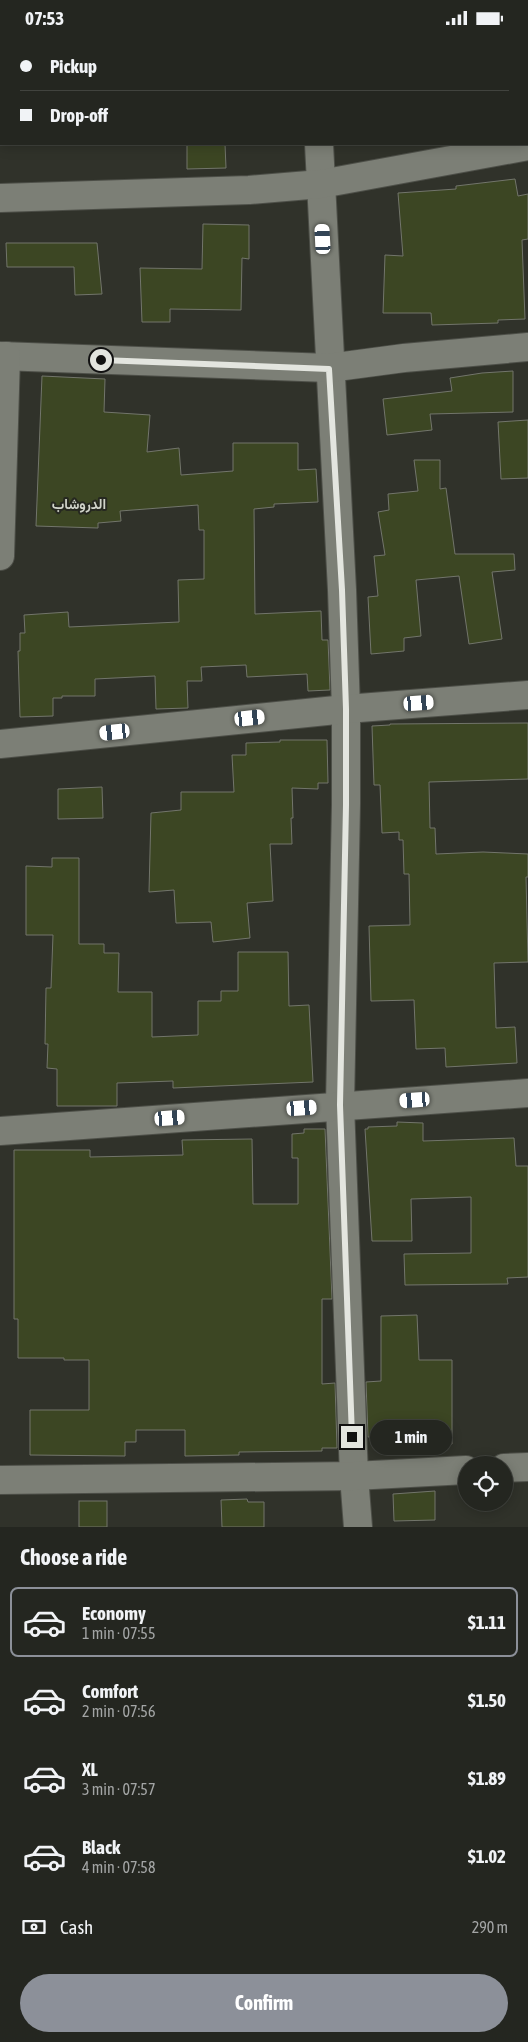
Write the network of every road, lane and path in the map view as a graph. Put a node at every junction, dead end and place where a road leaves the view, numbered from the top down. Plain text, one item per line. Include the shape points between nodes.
1 (319, 145) edge
2 (528, 147) edge
3 (321, 184) junction
4 (0, 199) edge
5 (528, 347) edge
6 (3, 356) edge
7 (329, 369) junction
8 (0, 556) edge
9 (528, 695) edge
10 (346, 709) junction
11 (0, 744) edge
12 (528, 1093) edge
13 (340, 1105) junction
14 (0, 1131) edge
15 (528, 1467) edge
16 (513, 1468) edge
17 (458, 1470) edge
18 (354, 1476) junction
19 (0, 1480) edge
20 (358, 1527) edge

1 - 3 street
2 - 3 street
3 - 4 street via 249,190
3 - 7 street
5 - 7 street via 404,358
6 - 7 street
6 - 8 street
7 - 10 street
9 - 10 street
10 - 11 street
10 - 13 street
12 - 13 street
13 - 14 street
13 - 18 street
15 - 16 street
17 - 18 street
18 - 19 street
18 - 20 street

